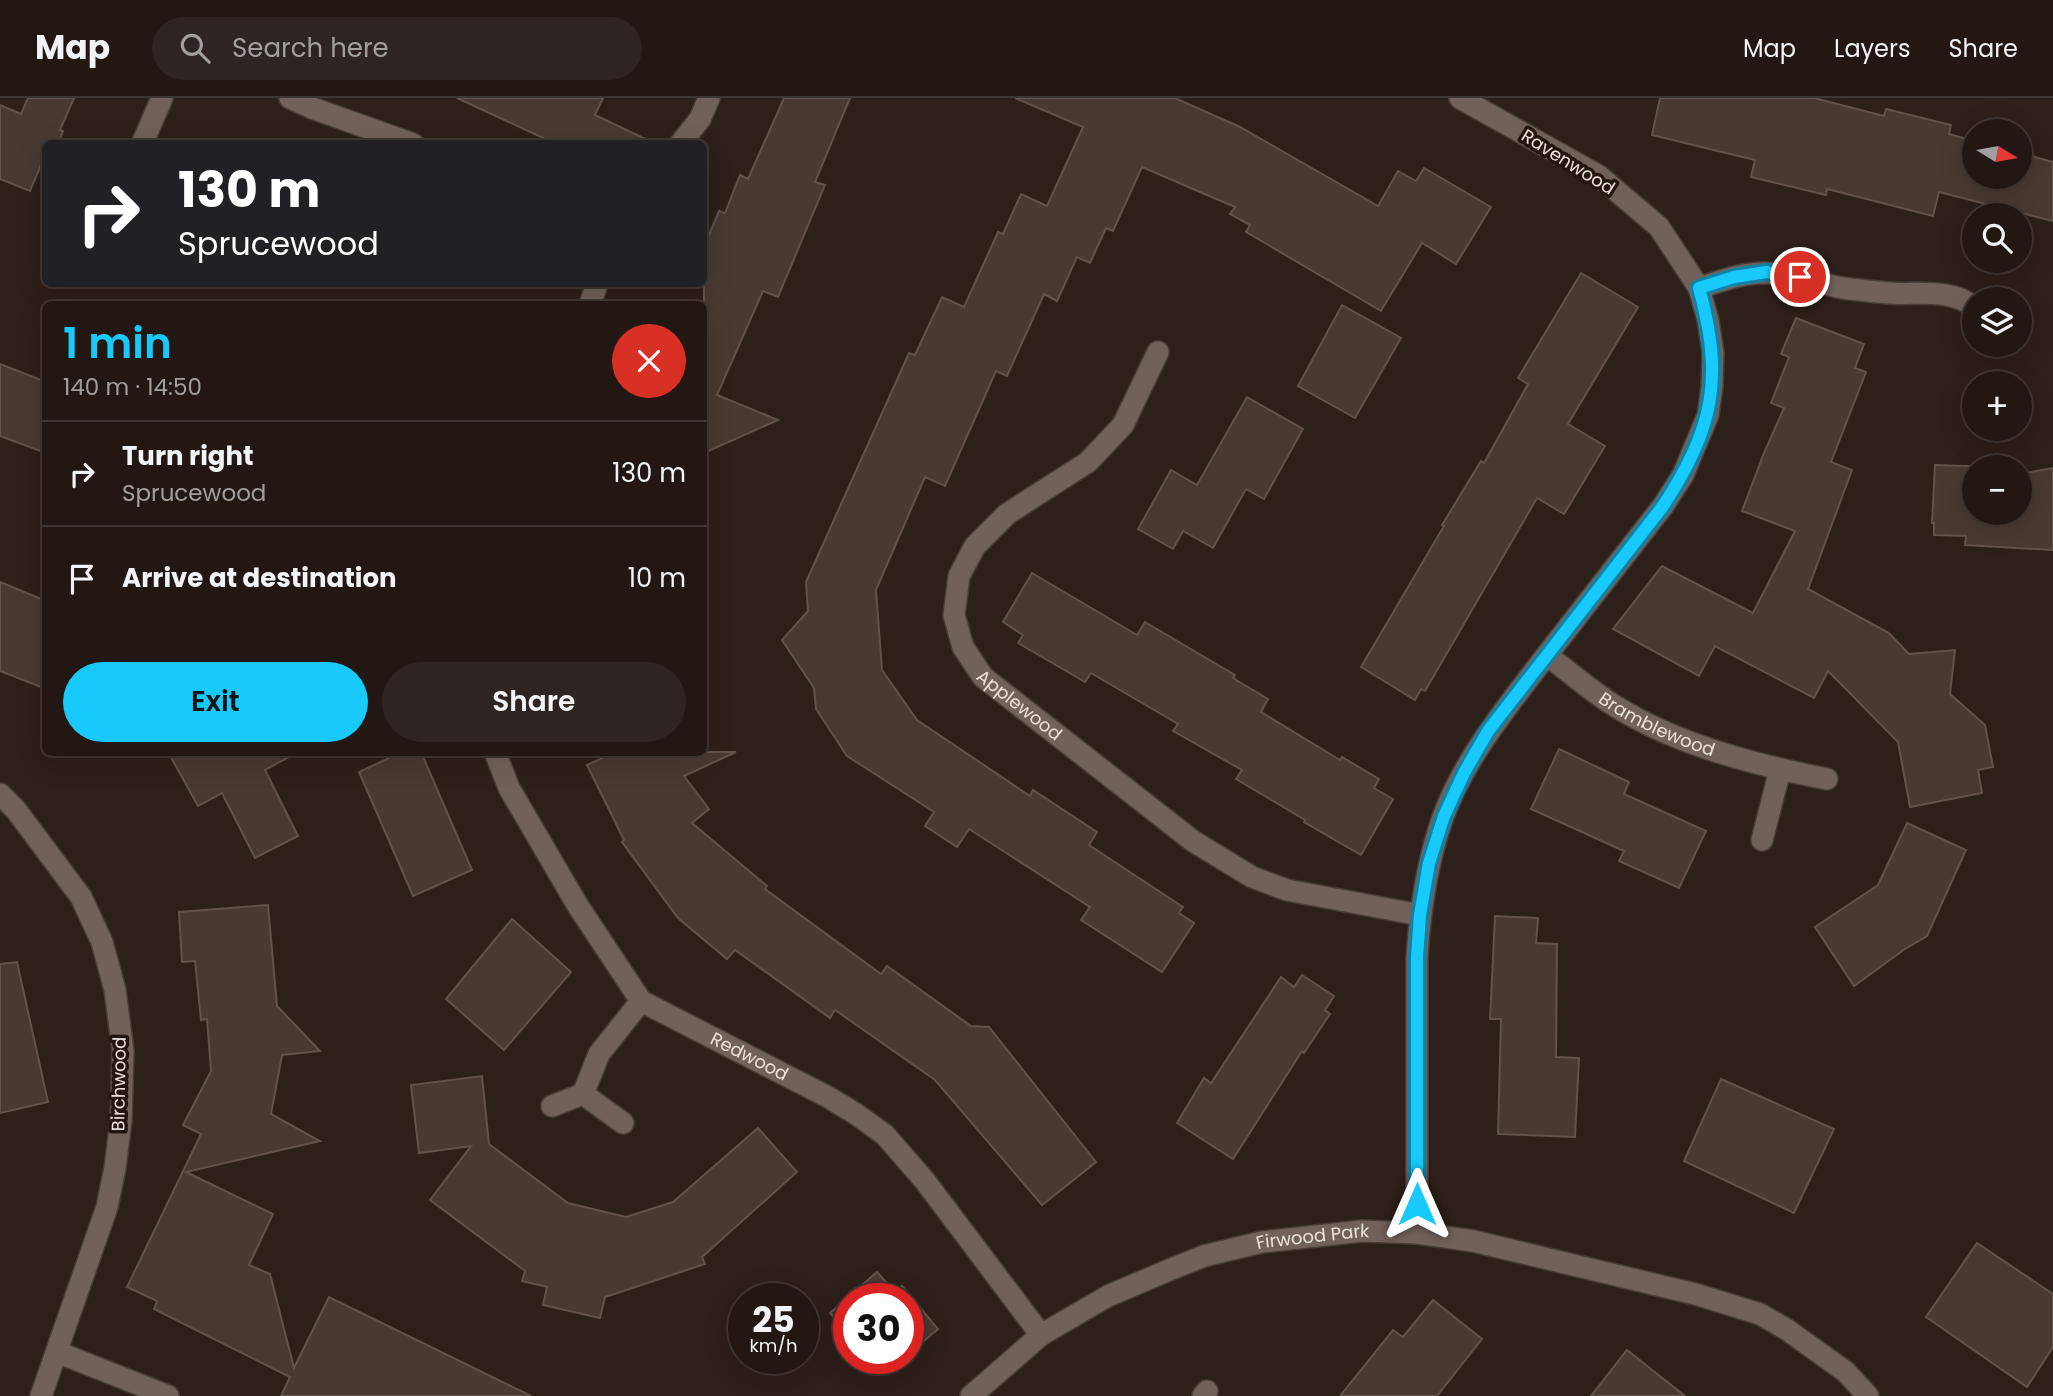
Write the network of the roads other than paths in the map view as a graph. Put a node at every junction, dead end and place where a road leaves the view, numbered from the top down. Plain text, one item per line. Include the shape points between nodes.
1 (162, 98) edge
2 (290, 98) edge
3 (709, 98) edge
4 (1460, 98) edge
5 (144, 140) edge
6 (402, 140) edge
7 (683, 140) edge
8 (1699, 288) junction
9 (1962, 299) edge
10 (1158, 352) dead end
11 (1547, 655) junction
12 (497, 756) edge
13 (1780, 769) junction
14 (1827, 779) dead end
15 (0, 794) edge
16 (1762, 840) dead end
17 (1420, 915) junction
18 (641, 1001) junction
19 (583, 1094) junction
20 (552, 1107) dead end
21 (623, 1123) dead end
22 (1416, 1233) junction
23 (1041, 1335) junction
24 (57, 1352) junction
25 (41, 1396) edge
26 (168, 1396) edge
27 (971, 1396) edge
28 (1868, 1396) edge

1 - 5 street
2 - 6 street
3 - 7 street
4 - 8 street, Ravenwood via 1599,176 1659,227
8 - 9 street via 1767,272 1841,288
8 - 11 street, Ravenwood via 1713,353 1708,415 1683,475 1663,506
10 - 17 street, Applewood via 1123,425 1088,462 1007,514 975,546 959,576 954,615 963,647 983,677 1193,841 1252,877 1287,890
11 - 13 street, Bramblewood via 1616,706 1676,738
11 - 17 street, Ravenwood via 1488,731 1464,773 1429,863
12 - 18 street, Redwood via 509,788 564,882
13 - 14 street, Bramblewood
13 - 16 street
15 - 24 street, Birchwood via 81,897 102,942 115,990 123,1051 121,1120 107,1207
17 - 22 street, Ravenwood
18 - 19 street via 599,1054
18 - 23 street, Redwood via 828,1097 885,1135
19 - 20 street
19 - 21 street
22 - 23 street, Firwood Park via 1362,1231 1297,1237 1205,1256 1108,1296
22 - 28 street, Firwood Park via 1500,1247 1760,1314 1846,1372
23 - 27 street, Firwood Park
24 - 25 street, Birchwood
24 - 26 street

